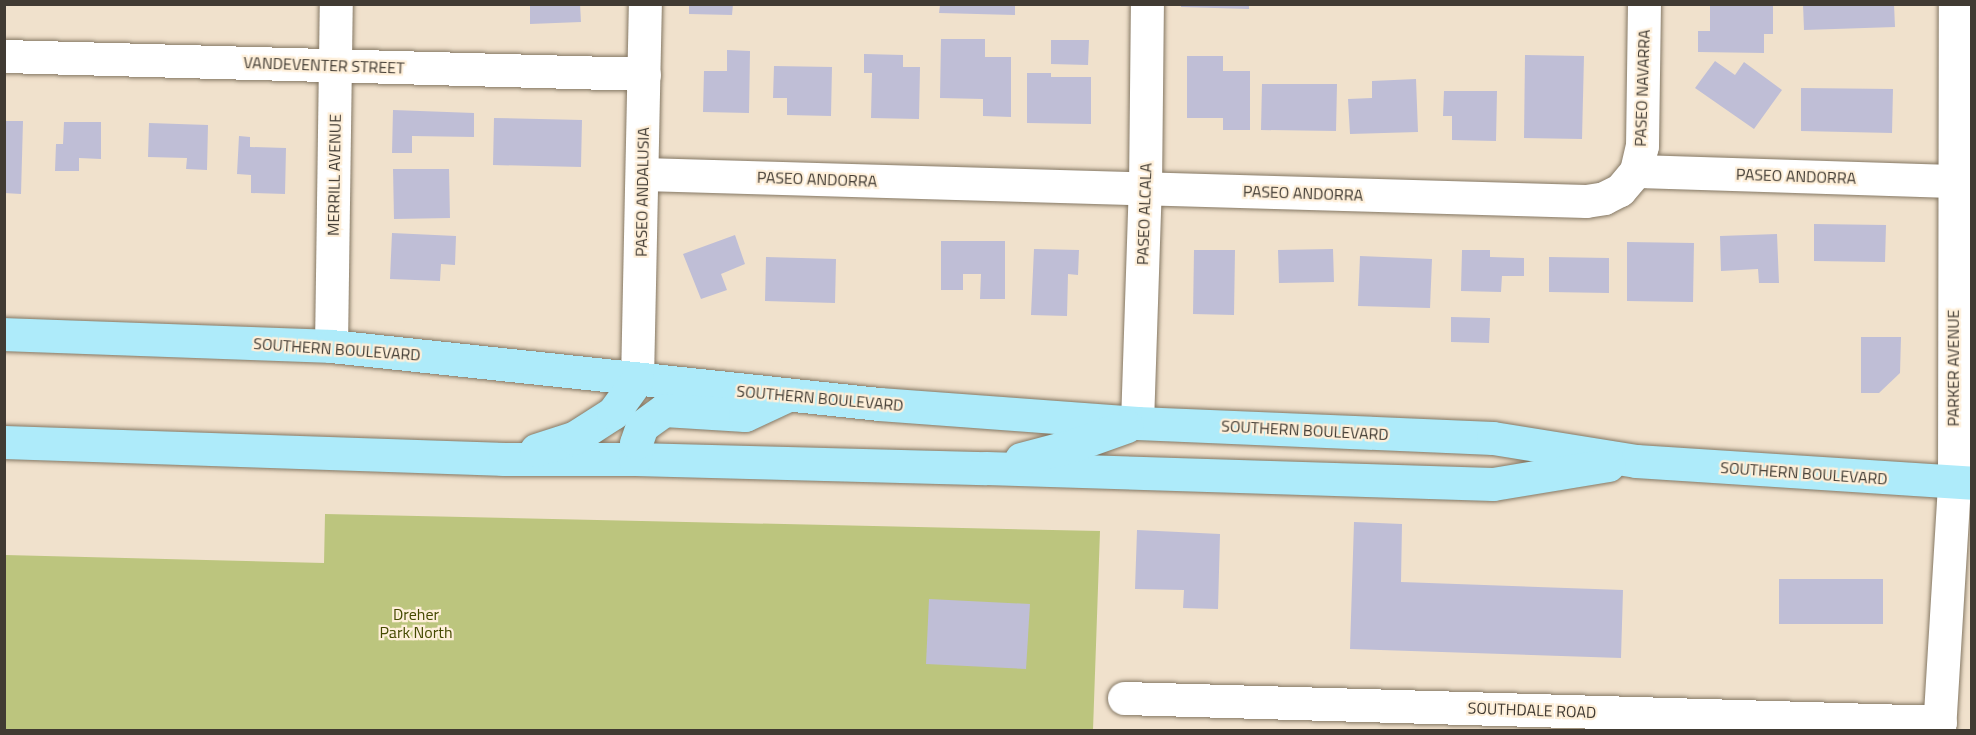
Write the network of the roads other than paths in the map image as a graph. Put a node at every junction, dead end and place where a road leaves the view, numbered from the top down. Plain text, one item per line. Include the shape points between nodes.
1 (336, 4) edge
2 (645, 4) edge
3 (1147, 4) edge
4 (1644, 4) edge
5 (1955, 4) edge
6 (4, 56) edge
7 (335, 65) junction
8 (644, 74) junction
9 (1962, 111) edge
10 (1636, 171) junction
11 (643, 174) junction
12 (1953, 181) junction
13 (1145, 188) junction
14 (4, 334) edge
15 (331, 346) junction
16 (637, 380) junction
17 (786, 396) junction
18 (1137, 423) junction
19 (4, 442) edge
20 (505, 459) junction
21 (635, 459) junction
22 (1636, 461) junction
23 (986, 468) junction
24 (1963, 483) edge
25 (1124, 698) dead end
26 (1939, 726) edge

1 - 7 street, MERRILL AVENUE
2 - 8 street, PASEO ANDALUSIA
3 - 13 street, PASEO ALCALA
4 - 10 street, PASEO NAVARRA via 1642,146
5 - 9 street, PARKER AVENUE
6 - 7 street, VANDEVENTER STREET
7 - 8 street, VANDEVENTER STREET
7 - 15 street, MERRILL AVENUE
8 - 11 street, PASEO ANDALUSIA
9 - 12 street, PARKER AVENUE
10 - 12 street, PASEO ANDORRA
10 - 13 street, PASEO ANDORRA via 1620,189 1604,198 1586,201
11 - 13 street, PASEO ANDORRA
11 - 16 street, PASEO ANDALUSIA
12 - 24 street, PARKER AVENUE
13 - 18 street, PASEO ALCALA
14 - 15 main road, SOUTHERN BOULEVARD
15 - 16 main road, SOUTHERN BOULEVARD
16 - 17 main road, SOUTHERN BOULEVARD
16 - 20 main road via 613,413 574,438
17 - 18 main road, SOUTHERN BOULEVARD
17 - 21 main road via 745,415 664,410 642,426
18 - 22 main road, SOUTHERN BOULEVARD via 1493,438
18 - 23 main road via 1074,445
19 - 20 main road, SOUTHERN BOULEVARD
20 - 21 main road, SOUTHERN BOULEVARD
21 - 23 main road, SOUTHERN BOULEVARD
22 - 23 main road, SOUTHERN BOULEVARD via 1493,484
22 - 24 main road, SOUTHERN BOULEVARD
24 - 26 street, PARKER AVENUE
25 - 26 street, SOUTHDALE ROAD

